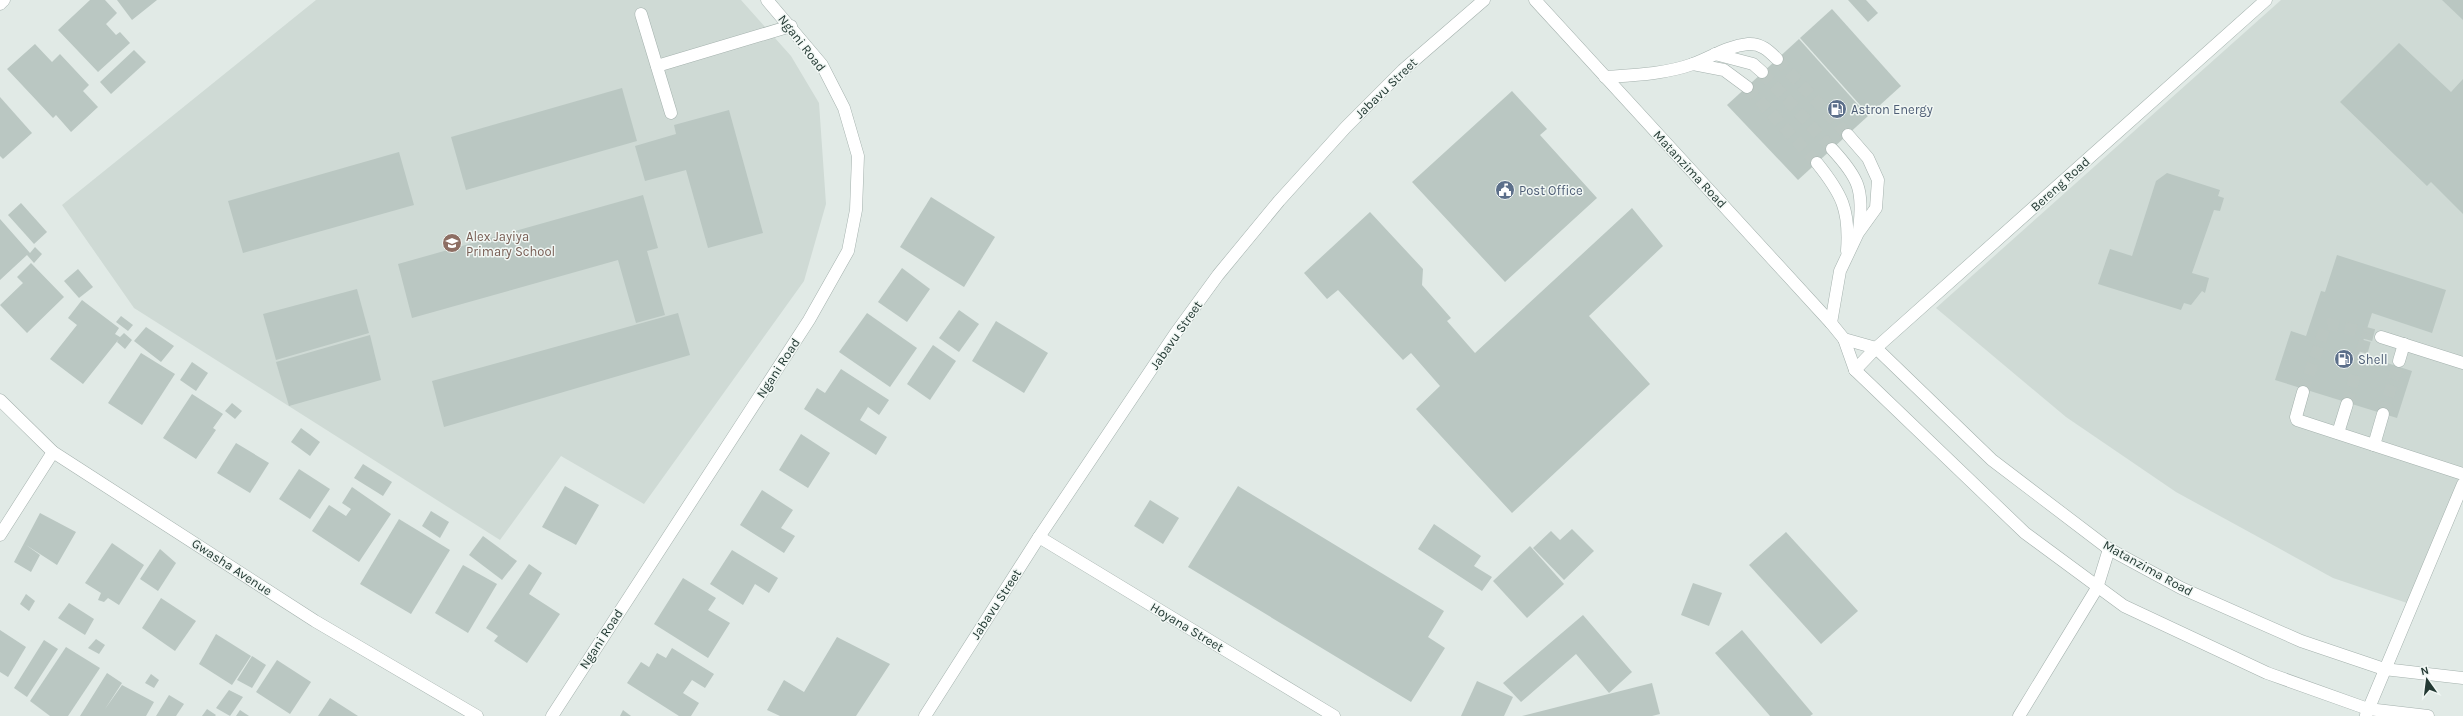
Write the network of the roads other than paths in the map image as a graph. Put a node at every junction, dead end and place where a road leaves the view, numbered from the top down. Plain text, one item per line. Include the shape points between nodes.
1 (4, 0) edge
2 (767, 0) edge
3 (1484, 0) edge
4 (1535, 0) edge
5 (2266, 0) edge
6 (0, 4) edge
7 (641, 14) dead end
8 (791, 26) junction
9 (1715, 54) junction
10 (1777, 58) tunnel mouth
11 (1693, 64) junction
12 (657, 66) junction
13 (1762, 72) tunnel mouth
14 (1605, 77) junction
15 (1746, 87) tunnel mouth
16 (671, 113) dead end
17 (1848, 134) tunnel mouth
18 (1832, 149) tunnel mouth
19 (1817, 163) tunnel mouth
20 (1858, 233) junction
21 (1847, 257) junction
22 (1831, 323) junction
23 (2381, 337) tunnel mouth
24 (1844, 338) junction
25 (2404, 344) junction
26 (1876, 348) junction
27 (2399, 361) tunnel mouth
28 (2463, 363) edge
29 (1855, 370) junction
30 (2303, 392) tunnel mouth
31 (0, 400) edge
32 (2347, 404) tunnel mouth
33 (2383, 414) tunnel mouth
34 (2338, 433) junction
35 (2374, 445) junction
36 (53, 452) junction
37 (2463, 474) edge
38 (2463, 484) edge
39 (0, 535) edge
40 (1039, 537) junction
41 (2109, 549) junction
42 (2097, 588) junction
43 (2384, 669) junction
44 (2463, 678) edge
45 (2367, 712) edge
46 (477, 716) edge
47 (552, 716) edge
48 (925, 716) edge
49 (1334, 716) edge
50 (2019, 716) edge
51 (2428, 716) edge

1 - 6 street
2 - 8 street, Ngani Road
3 - 40 street, Jabavu Street via 1398,75 1346,127 1274,207 1218,275 1175,334
4 - 14 street, Matanzima Road
5 - 26 street, Bereng Road
7 - 12 street
8 - 12 street
8 - 47 street, Ngani Road via 822,65 844,108 858,156 856,210 848,251 809,320
9 - 10 street via 1730,47 1750,44 1765,48
9 - 11 street
9 - 13 street via 1753,64
11 - 14 street via 1659,73
11 - 15 street via 1724,70
12 - 16 street
14 - 22 street, Matanzima Road
17 - 20 street via 1868,158 1878,180 1876,208
18 - 20 street via 1851,170 1859,188 1862,208
19 - 21 street via 1836,186 1844,206 1849,227
20 - 21 street
21 - 22 street via 1840,271
22 - 24 street, Matanzima Road
23 - 25 street
24 - 26 street, Matanzima Road
24 - 29 street, Matanzima Road
25 - 27 street
25 - 28 street
26 - 29 street, Bereng Road
26 - 41 street, Matanzima Road via 1992,460
29 - 42 street, Matanzima Road via 2025,533
30 - 34 street via 2297,420
31 - 36 street, Gwasha Avenue
32 - 34 street
33 - 35 street
34 - 35 street
35 - 37 street
36 - 39 street
36 - 46 street, Gwasha Avenue via 315,621
38 - 43 street
40 - 48 street, Jabavu Street
40 - 49 street, Hoyana Street
41 - 42 street
41 - 43 street, Matanzima Road via 2181,588 2301,641
42 - 45 street, Matanzima Road via 2124,606 2267,673
42 - 50 street
43 - 44 street, Matanzima Road
43 - 45 street
45 - 51 street, Matanzima Road

